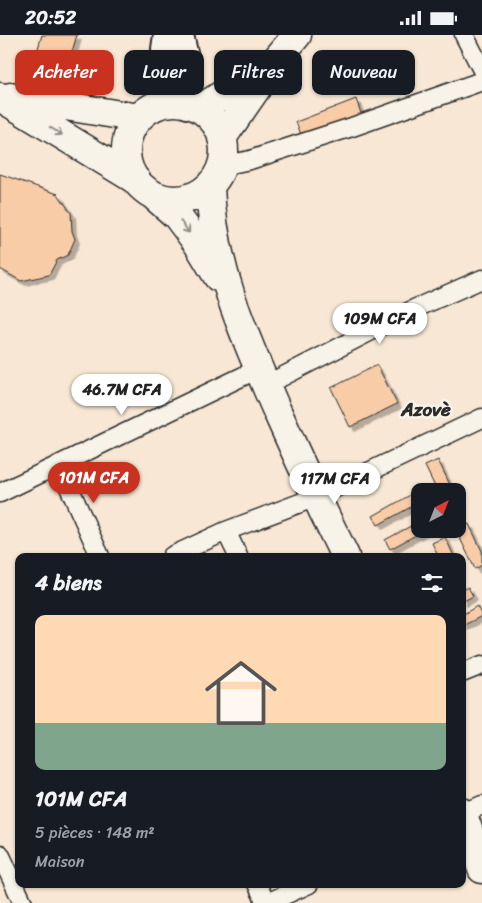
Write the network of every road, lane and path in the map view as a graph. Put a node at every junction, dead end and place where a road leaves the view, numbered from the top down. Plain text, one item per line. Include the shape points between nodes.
1 (167, 35) edge
2 (180, 35) edge
3 (297, 35) edge
4 (464, 35) edge
5 (284, 50) edge
6 (482, 70) edge
7 (482, 81) edge
8 (214, 91) edge
9 (252, 95) edge
10 (0, 96) edge
11 (185, 106) junction
12 (139, 118) junction
13 (222, 138) junction
14 (215, 178) junction
15 (143, 187) junction
16 (482, 279) edge
17 (232, 299) junction
18 (262, 377) junction
19 (482, 418) edge
20 (59, 465) junction
21 (0, 493) edge
22 (316, 497) junction
23 (226, 531) junction
24 (99, 553) edge
25 (178, 553) edge
26 (237, 553) edge
27 (344, 553) edge
28 (482, 665) edge
29 (466, 671) edge
30 (468, 811) edge
31 (0, 854) edge
32 (482, 869) edge
33 (15, 886) edge
34 (16, 888) edge
35 (259, 888) edge
36 (300, 888) edge
37 (23, 903) edge
38 (266, 903) edge

1 - 11 street via 166,49
2 - 11 street via 185,57
3 - 5 main road
4 - 6 street
7 - 14 street via 352,127 230,164
8 - 11 main road
9 - 13 main road
10 - 12 main road
10 -> 15 main road
11 - 12 main road via 152,108
11 - 13 main road via 214,122
12 - 15 main road via 132,127 126,149 127,160
13 - 14 main road via 224,149
14 - 15 main road via 197,195 182,200 171,200
14 - 17 main road via 212,218
15 -> 17 main road via 177,216
16 - 18 street
17 - 18 main road
18 - 20 street
18 - 22 main road
19 - 22 street
20 - 21 street
20 - 24 street
22 - 23 street
22 - 27 main road
23 - 25 street
23 - 26 street
28 - 29 street
30 - 32 main road
31 - 33 street
34 - 37 street
35 - 38 street
36 - 38 street

